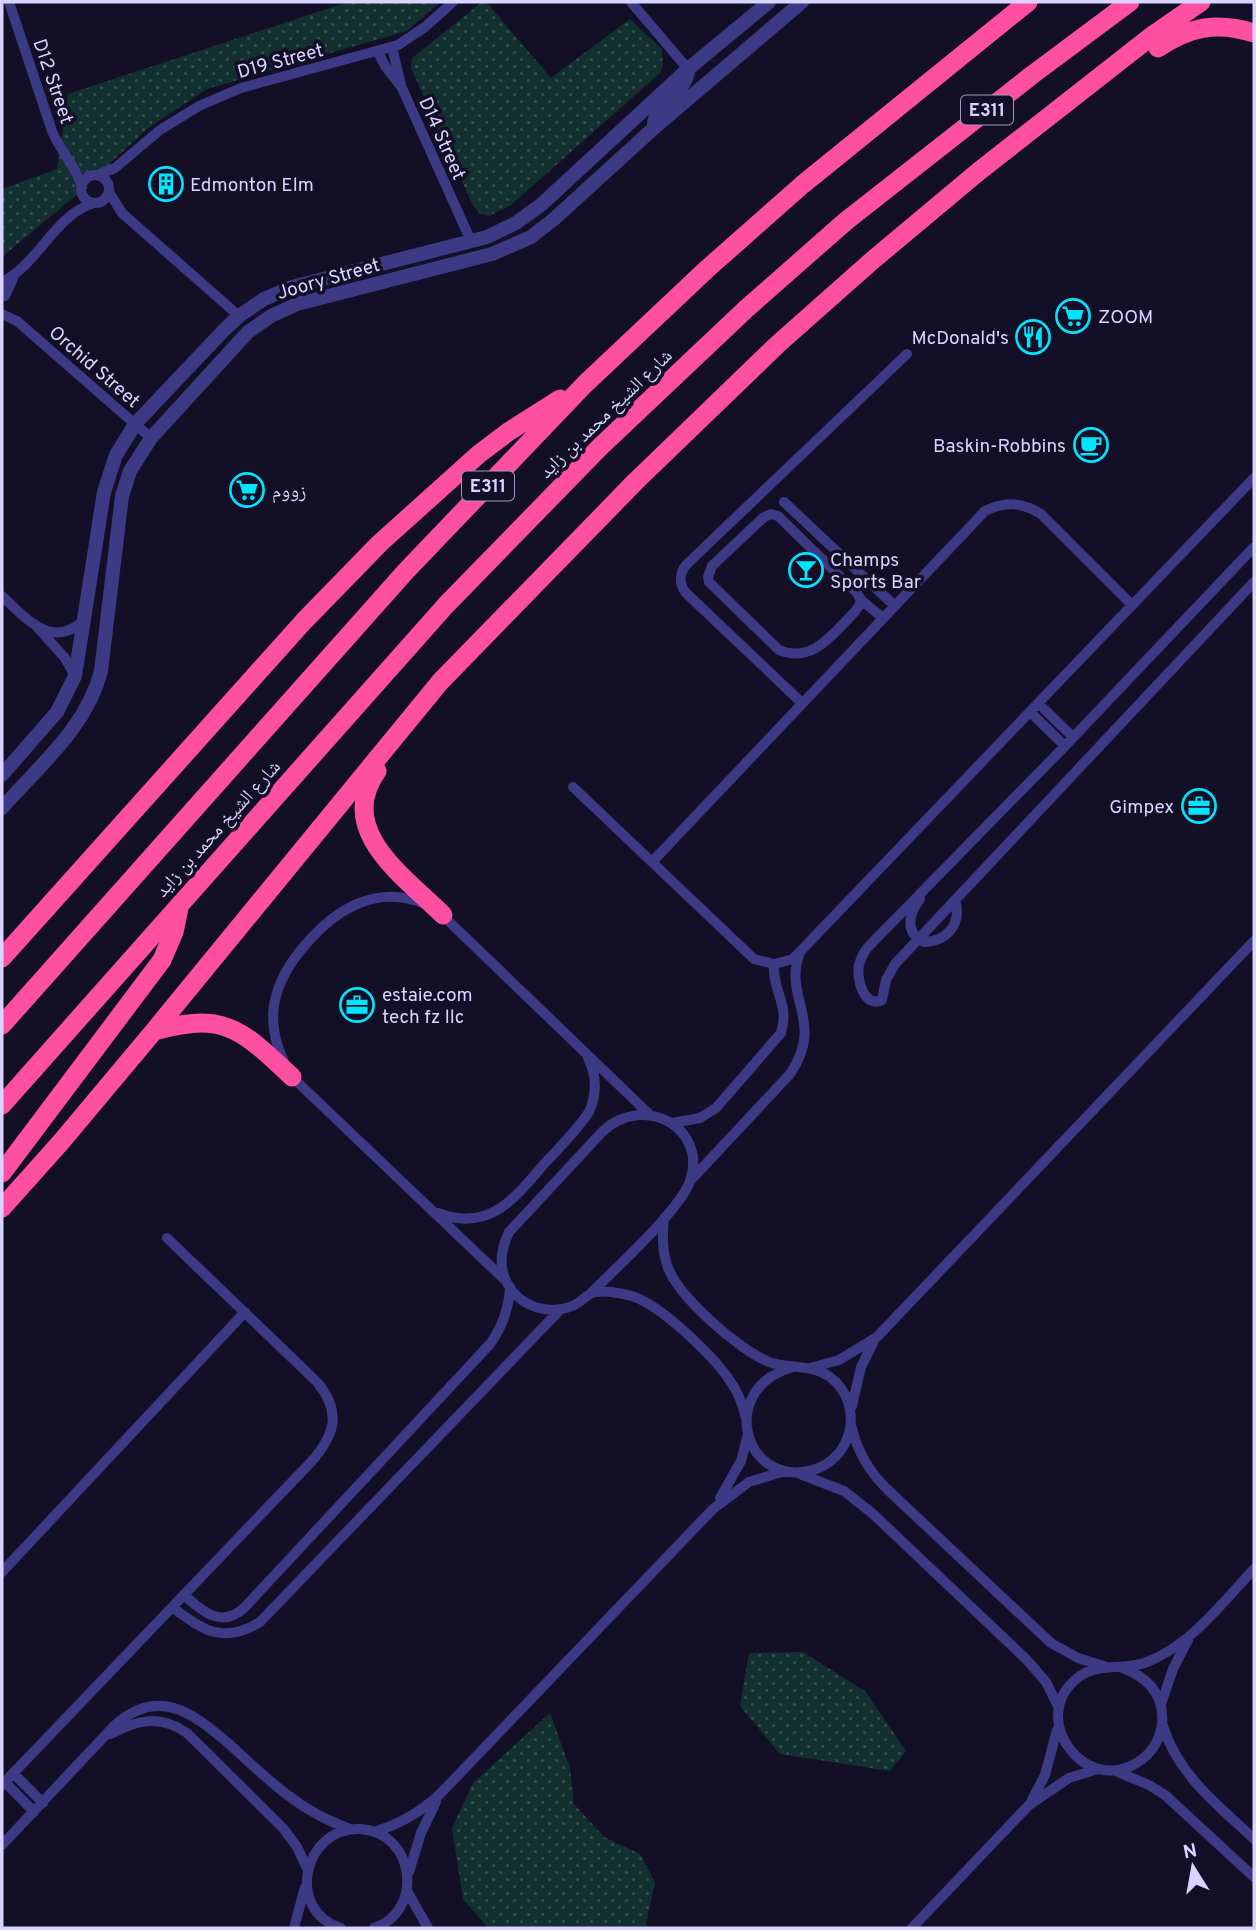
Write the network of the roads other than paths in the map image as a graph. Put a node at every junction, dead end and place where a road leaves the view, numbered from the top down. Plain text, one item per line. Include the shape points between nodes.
1 (9, 2) edge
2 (453, 2) edge
3 (631, 2) edge
4 (769, 2) edge
5 (802, 2) edge
6 (1028, 2) edge
7 (1130, 2) edge
8 (1201, 2) edge
9 (1254, 33) edge
10 (392, 47) junction
11 (378, 52) junction
12 (688, 69) junction
13 (1104, 74) junction
14 (402, 88) junction
15 (654, 128) junction
16 (121, 164) junction
17 (74, 168) junction
18 (95, 175) junction
19 (82, 189) junction
20 (109, 190) junction
21 (96, 203) junction
22 (122, 213) junction
23 (71, 215) junction
24 (471, 241) junction
25 (15, 274) junction
26 (2, 282) edge
27 (3, 298) edge
28 (2, 314) edge
29 (239, 316) junction
30 (17, 321) junction
31 (907, 354) dead end
32 (585, 384) junction
33 (135, 424) junction
34 (151, 438) junction
35 (1254, 478) edge
36 (784, 502) dead end
37 (1254, 547) edge
38 (1254, 582) edge
39 (2, 596) edge
40 (861, 600) junction
41 (1132, 605) junction
42 (895, 606) junction
43 (86, 618) junction
44 (883, 618) junction
45 (38, 628) junction
46 (75, 676) junction
47 (440, 682) junction
48 (1038, 703) junction
49 (802, 704) junction
50 (1030, 712) junction
51 (1069, 741) junction
52 (2, 775) edge
53 (573, 787) dead end
54 (2, 808) edge
55 (652, 862) junction
56 (928, 885) junction
57 (955, 900) junction
58 (180, 904) junction
59 (443, 915) junction
60 (919, 939) junction
61 (1254, 941) edge
62 (800, 952) junction
63 (2, 958) edge
64 (774, 964) junction
65 (2, 1025) edge
66 (154, 1031) junction
67 (587, 1054) junction
68 (292, 1077) junction
69 (2, 1105) edge
70 (649, 1114) junction
71 (672, 1123) junction
72 (2, 1173) edge
73 (690, 1181) junction
74 (2, 1208) edge
75 (432, 1211) junction
76 (664, 1218) junction
77 (167, 1238) dead end
78 (508, 1284) junction
79 (591, 1293) junction
80 (560, 1310) junction
81 (244, 1312) junction
82 (877, 1337) junction
83 (793, 1367) junction
84 (810, 1368) junction
85 (746, 1418) junction
86 (852, 1422) junction
87 (748, 1434) junction
88 (790, 1471) junction
89 (713, 1509) junction
90 (1254, 1569) edge
91 (2, 1572) edge
92 (184, 1595) junction
93 (172, 1607) junction
94 (1191, 1635) junction
95 (1107, 1666) junction
96 (1123, 1668) junction
97 (1161, 1704) junction
98 (1059, 1708) junction
99 (1058, 1724) junction
100 (1162, 1725) junction
101 (105, 1737) junction
102 (1098, 1769) junction
103 (1112, 1770) junction
104 (13, 1773) junction
105 (3, 1784) edge
106 (440, 1794) junction
107 (43, 1802) junction
108 (1029, 1805) junction
109 (34, 1812) junction
110 (350, 1829) junction
111 (374, 1832) junction
112 (1254, 1839) edge
113 (2, 1845) edge
114 (307, 1868) junction
115 (408, 1875) junction
116 (1254, 1877) edge
117 (306, 1885) junction
118 (407, 1891) junction
119 (294, 1928) edge
120 (341, 1928) edge
121 (374, 1928) edge
122 (428, 1928) edge
123 (912, 1928) edge

1 - 17 street, D12 Street via 52,131
2 - 10 street, D19 Street via 416,34
3 - 12 street
4 - 12 street, Joory Street
5 - 15 street, Joory Street
6 - 32 highway, شارع الشيخ محمد بن زايد / E311 via 802,185
7 - 58 highway, شارع الشيخ محمد بن زايد / E311 via 846,221 600,447 446,605
8 - 13 highway
9 - 13 highway via 1218,27 1190,30 1129,67
10 - 11 street, D19 Street
10 - 14 street
11 - 14 street, D14 Street
11 - 16 street, D19 Street via 220,96 160,130
12 - 15 street via 684,85 656,114
12 - 24 street, Joory Street via 530,214
13 - 47 highway via 978,172 778,344 636,481
14 - 24 street, D14 Street
15 - 34 street, Joory Street via 549,224 519,244 297,304 271,316 235,344
16 - 18 street, D19 Street
16 - 20 street, D19 Street
17 - 18 street
17 - 19 street, D12 Street
18 - 19 street via 85,179
18 - 20 street via 107,181
19 - 21 street via 86,199
19 - 23 street
20 - 21 street via 106,198
20 - 22 street
21 - 22 street
21 - 23 street
22 - 29 street
23 - 25 street
24 - 29 street, Joory Street via 292,287
25 - 26 street
25 - 27 street
27 - 30 street, Orchid Street
28 - 30 street, Orchid Street
29 - 33 street, Joory Street
30 - 33 street, Orchid Street
31 - 49 street via 680,575 685,592
32 - 63 highway via 493,443 380,543 304,621
32 - 65 highway, شارع الشيخ محمد بن زايد / E311 via 406,571
33 - 34 street, Orchid Street
33 - 43 street, Joory Street via 107,479
34 - 54 street, Joory Street via 130,471 122,496 93,697 79,721
35 - 41 street
36 - 42 street
37 - 51 street
38 - 57 street
39 - 45 street
40 - 40 street via 775,514 764,517 709,571 713,586 787,653 820,647
40 - 44 street
41 - 42 street via 1041,514 1008,503 985,511
41 - 48 street
42 - 44 street
43 - 45 street via 64,632
43 - 46 street, Joory Street
44 - 49 street
45 - 46 street
46 - 52 street, Joory Street via 57,712
47 - 59 highway via 369,782 364,804 366,826 375,846
47 - 66 highway
48 - 50 street
48 - 51 street
49 - 55 street
50 - 51 street
50 - 62 street
51 - 56 street
53 - 55 street
55 - 64 street via 747,953
56 - 60 street via 911,916 911,929
56 - 60 street via 862,956 858,977 872,1001 882,1000 891,969
57 - 60 street
57 - 60 street via 956,920 950,932 938,940
58 - 69 highway, شارع الشيخ محمد بن زايد / E311
58 - 72 highway via 162,960
59 - 67 street
59 - 68 street via 417,901 372,898 345,909 315,933 285,972 274,1007 278,1051
61 - 82 street
62 - 64 street
62 - 73 street via 794,976 805,1034 796,1065
64 - 71 street via 775,983 784,1005 781,1033 716,1108 700,1118
66 - 68 highway via 192,1022 216,1023 254,1043
66 - 74 highway
67 - 70 street
67 - 75 street via 595,1083 589,1112 513,1198 479,1219 460,1220
68 - 75 street
70 - 71 street
70 - 78 street via 623,1116 612,1122 517,1222 503,1244 502,1269
71 - 73 street via 688,1143 693,1168
73 - 76 street
75 - 78 street
76 - 79 street
76 - 83 street via 668,1267 685,1295 752,1353
77 - 81 street
78 - 80 street via 524,1302
78 - 92 street via 507,1312 490,1344 244,1608 233,1616 213,1617
79 - 80 street
79 - 85 street via 618,1293 656,1307 723,1371
80 - 93 street via 260,1622 239,1632 216,1633
81 - 91 street
81 - 92 street via 326,1392 332,1429 311,1462
82 - 84 street via 839,1360
82 - 86 street via 856,1383
83 - 84 street
83 - 85 street via 779,1371 755,1390
84 - 86 street via 839,1385
85 - 87 street
86 - 88 street via 843,1448 827,1464
86 - 95 street via 861,1456 878,1481 1064,1651
87 - 88 street via 766,1461
87 - 89 street via 741,1461
88 - 89 street via 749,1482
88 - 98 street via 844,1491 872,1513 1027,1660 1046,1682
89 - 106 street
90 - 94 street
92 - 93 street
93 - 104 street
94 - 96 street via 1160,1657
94 - 97 street
95 - 96 street
95 - 98 street via 1071,1684
96 - 97 street via 1147,1681
97 - 100 street
98 - 99 street
99 - 102 street via 1071,1753
99 - 108 street via 1045,1775
100 - 103 street via 1158,1739 1140,1761
100 - 112 street via 1185,1772
101 - 107 street
101 - 110 street via 141,1709 165,1706 183,1710 302,1806
101 - 114 street via 146,1720 182,1730 283,1828
102 - 103 street
102 - 108 street via 1069,1778
103 - 116 street via 1166,1795
104 - 105 street
104 - 107 street
105 - 109 street
106 - 111 street via 403,1821
106 - 115 street
107 - 109 street
108 - 123 street
109 - 113 street
110 - 111 street
110 - 114 street via 327,1838
111 - 115 street via 394,1844
114 - 117 street
115 - 118 street
117 - 119 street
117 - 120 street via 315,1909
118 - 121 street via 397,1912
118 - 122 street

